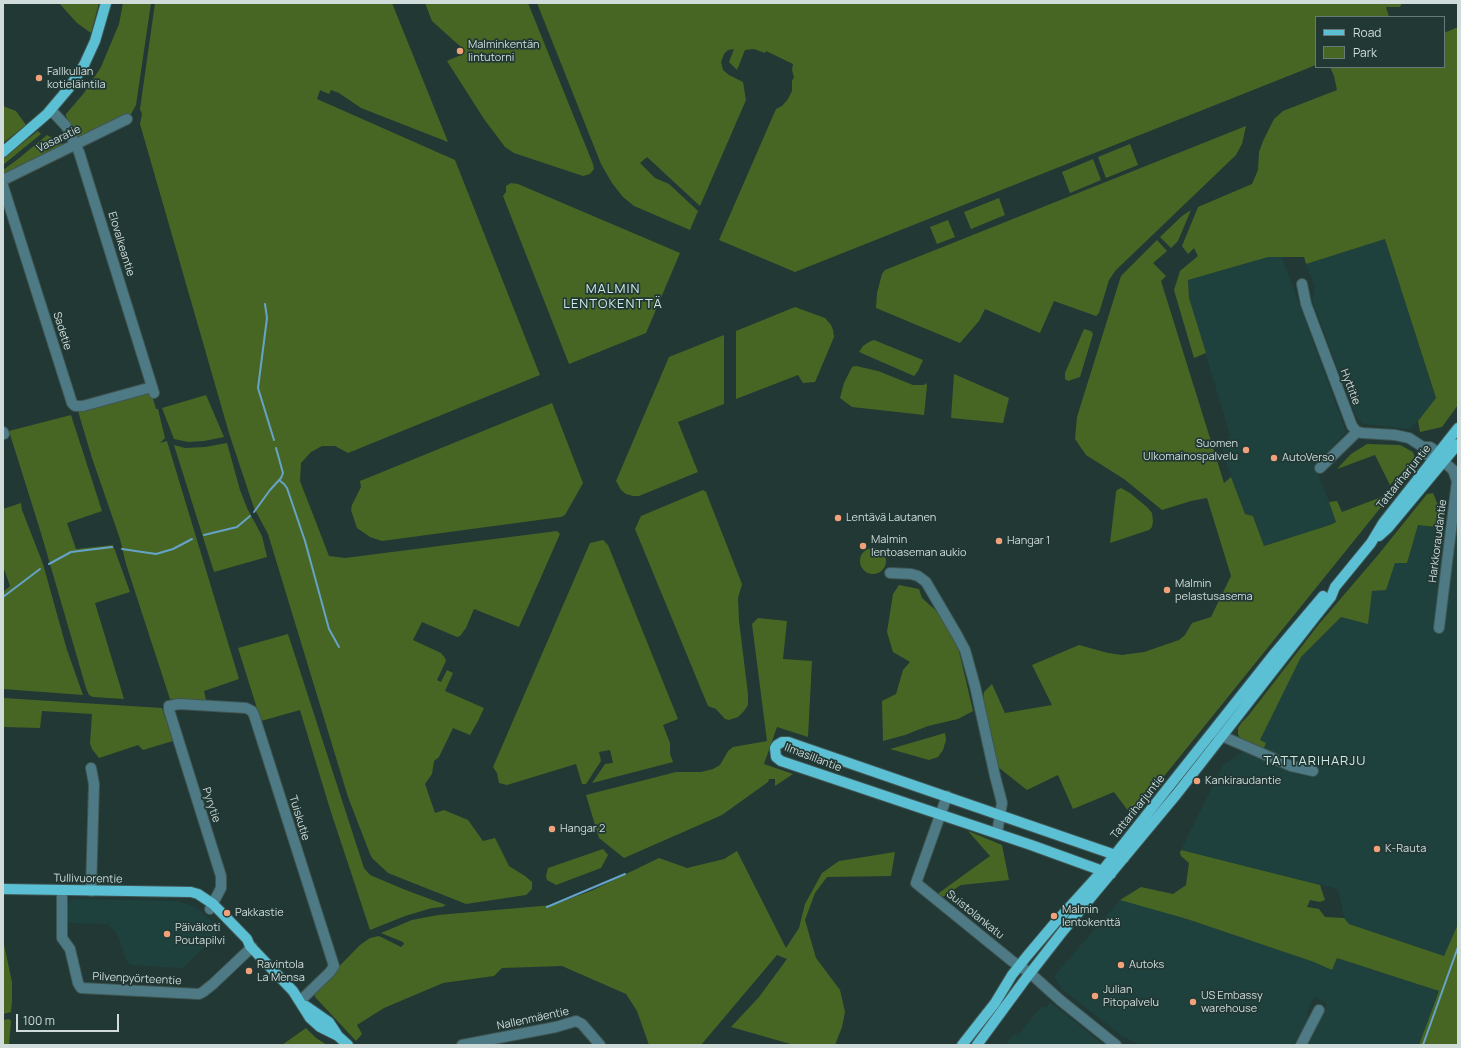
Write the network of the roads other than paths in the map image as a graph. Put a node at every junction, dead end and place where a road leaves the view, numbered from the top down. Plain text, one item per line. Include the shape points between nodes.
1 (106, 3) edge
2 (51, 110) junction
3 (127, 119) dead end
4 (76, 144) junction
5 (3, 152) edge
6 (3, 180) edge
7 (3, 186) edge
8 (1302, 284) dead end
9 (153, 390) joint
10 (1458, 428) edge
11 (1357, 432) junction
12 (1458, 444) edge
13 (1439, 458) junction
14 (1320, 468) dead end
15 (890, 574) dead end
16 (1439, 628) dead end
17 (169, 706) joint
18 (1217, 734) junction
19 (91, 768) dead end
20 (1313, 771) dead end
21 (947, 796) junction
22 (941, 814) junction
23 (1001, 815) junction
24 (997, 833) junction
25 (1119, 856) junction
26 (1107, 873) junction
27 (3, 890) edge
28 (62, 890) junction
29 (91, 891) junction
30 (212, 907) junction
31 (251, 946) junction
32 (1020, 966) junction
33 (1030, 973) junction
34 (300, 1001) junction
35 (1319, 1010) dead end
36 (474, 1044) edge
37 (348, 1045) edge
38 (462, 1045) edge
39 (600, 1045) edge
40 (962, 1045) edge
41 (977, 1045) edge
42 (1116, 1045) edge
43 (1301, 1045) edge

1 - 2 main road via 90,53 69,88
2 - 4 street, Elovalkeantie via 66,126
2 - 5 main road
3 - 4 street, Vasaratie
4 - 6 street, Vasaratie
4 - 9 street, Elovalkeantie
7 - 9 street, Sadetie via 72,402 75,406 82,406
8 - 11 street, Hyttitie via 1306,304 1352,426
10 - 13 main road, Tattariharjuntie
11 - 13 street via 1409,438 1423,447 1430,447
11 - 14 street
12 - 13 main road, Tattariharjuntie
13 - 16 street, Harkkoraudantie via 1453,470 1457,480
13 - 18 main road, Tattariharjuntie via 1388,528 1371,543
15 - 23 street via 911,574 926,582 965,650 1002,804
17 - 30 street, Pyrytie via 221,876 221,888
17 - 34 street, Tuiskutie via 179,704 246,708 254,714 334,966
18 - 20 street via 1291,766
18 - 25 main road, Tattariharjuntie via 1176,795
19 - 29 street via 94,784
21 - 22 street
21 - 22 main road, Ilmasillantie via 788,742 782,742 775,748 775,755 781,761
21 - 23 main road, Ilmasillantie
22 - 24 main road, Ilmasillantie
22 - 32 street, Suistolankatu via 916,883
23 - 24 street
23 - 25 main road, Ilmasillantie
24 - 26 main road, Ilmasillantie
25 - 26 main road, Tattariharjuntie
26 - 32 main road, Tattariharjuntie via 1054,924
26 - 33 main road, Tattariharjuntie
27 - 28 main road, Tullivuorentie
28 - 29 main road, Tullivuorentie
28 - 31 street, Pilvenpyörteentie via 62,938 70,949 81,988 199,994 213,984
29 - 30 main road, Tullivuorentie via 196,893 206,898
30 - 31 main road, Tullivuorentie via 247,939
31 - 34 main road, Tullivuorentie
32 - 33 street, Suistolankatu
32 - 40 main road, Tattariharjuntie
33 - 41 main road, Tattariharjuntie
33 - 42 street, Suistolankatu
34 - 37 main road, Tullivuorentie via 329,1022
35 - 43 street
36 - 38 street, Nallenmäentie
36 - 39 street, Nallenmäentie via 576,1022 582,1024

